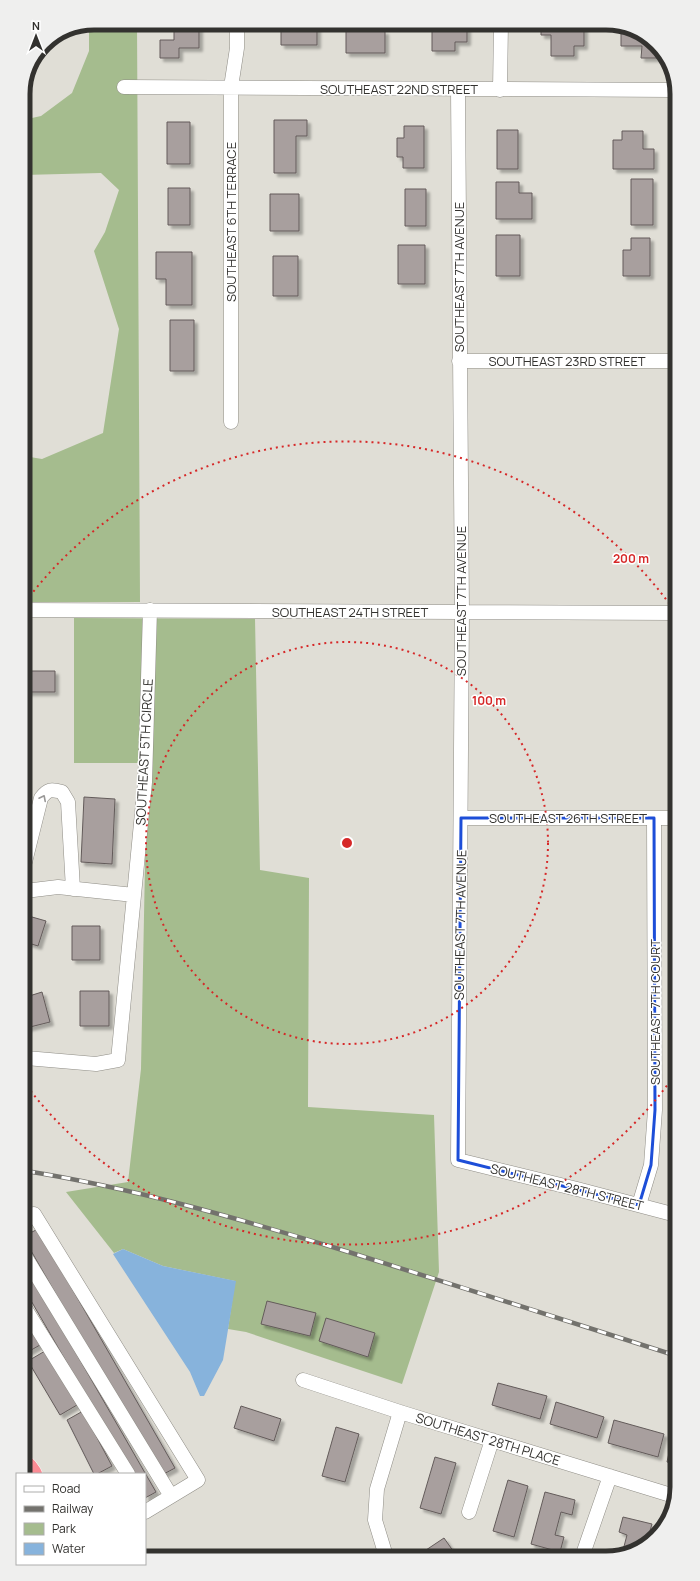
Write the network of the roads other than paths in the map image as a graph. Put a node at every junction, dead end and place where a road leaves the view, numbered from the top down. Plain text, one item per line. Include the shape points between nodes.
1 (237, 30) edge
2 (501, 30) edge
3 (124, 87) dead end
4 (231, 88) junction
5 (458, 90) junction
6 (500, 90) junction
7 (670, 90) edge
8 (459, 361) junction
9 (670, 361) edge
10 (231, 422) dead end
11 (30, 610) edge
12 (150, 610) junction
13 (462, 613) junction
14 (670, 613) edge
15 (461, 818) junction
16 (654, 818) junction
17 (670, 818) edge
18 (30, 842) edge
19 (73, 888) junction
20 (30, 890) edge
21 (134, 894) junction
22 (30, 1058) edge
23 (458, 1160) joint
24 (639, 1205) junction
25 (670, 1213) edge
26 (30, 1216) edge
27 (30, 1265) edge
28 (30, 1316) edge
29 (303, 1380) dead end
30 (400, 1412) junction
31 (492, 1440) junction
32 (127, 1473) edge
33 (610, 1476) junction
34 (669, 1494) edge
35 (172, 1496) junction
36 (146, 1508) edge
37 (469, 1512) dead end
38 (384, 1551) edge
39 (584, 1551) edge

1 - 4 street, SOUTHEAST 6TH TERRACE
2 - 6 street
3 - 4 street, SOUTHEAST 22ND STREET
4 - 5 street, SOUTHEAST 22ND STREET
4 - 10 street, SOUTHEAST 6TH TERRACE
5 - 6 street, SOUTHEAST 22ND STREET
5 - 8 street, SOUTHEAST 7TH AVENUE
6 - 7 street, SOUTHEAST 22ND STREET
8 - 9 street, SOUTHEAST 23RD STREET
8 - 13 street, SOUTHEAST 7TH AVENUE
11 - 12 street, SOUTHEAST 24TH STREET
12 - 13 street, SOUTHEAST 24TH STREET
12 - 21 street, SOUTHEAST 5TH CIRCLE via 145,782
13 - 14 street, SOUTHEAST 24TH STREET
13 - 15 street, SOUTHEAST 7TH AVENUE
15 - 16 street, SOUTHEAST 26TH STREET
15 - 23 street, SOUTHEAST 7TH AVENUE
16 - 17 street, SOUTHEAST 26TH STREET
16 - 24 street, SOUTHEAST 7TH COURT via 655,1110 651,1165
18 -> 19 street via 41,798 47,790 62,792 68,802
19 - 20 street
19 - 21 street
21 - 22 street, SOUTHEAST 5TH CIRCLE via 118,1060 96,1064
23 - 24 street, SOUTHEAST 28TH STREET
24 - 25 street, SOUTHEAST 28TH STREET
26 - 35 street via 34,1214 198,1480
27 - 35 street
28 - 32 street
29 - 30 street, SOUTHEAST 28TH PLACE
30 - 31 street, SOUTHEAST 28TH PLACE
30 - 38 street via 377,1489 375,1520
31 - 33 street, SOUTHEAST 28TH PLACE
31 - 37 street
33 - 34 street, SOUTHEAST 28TH PLACE
33 - 39 street
35 - 36 street

